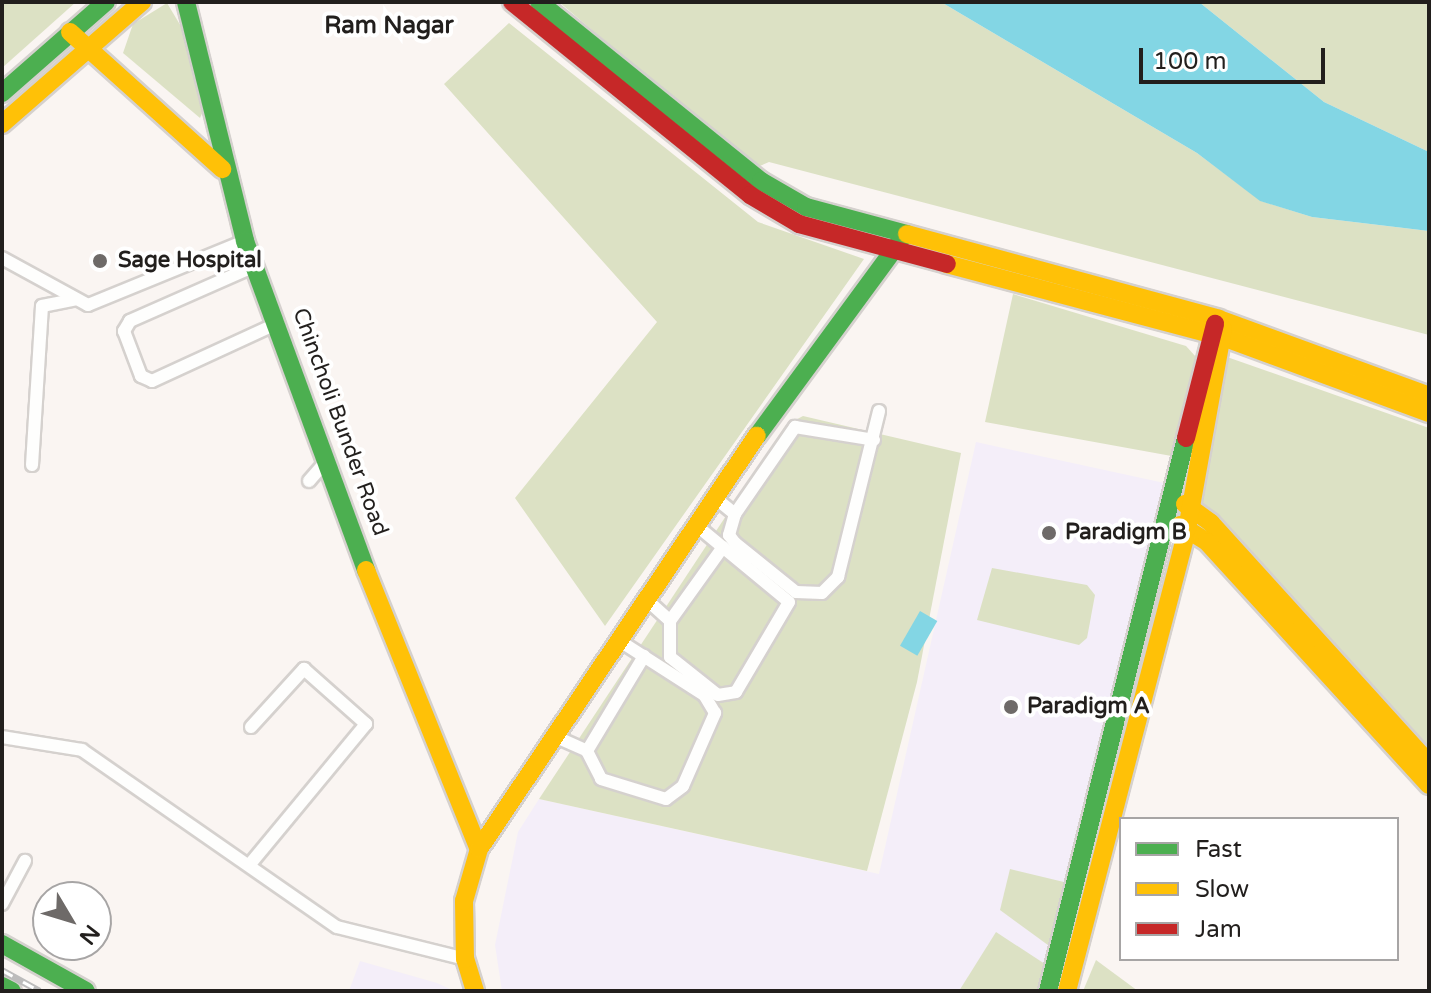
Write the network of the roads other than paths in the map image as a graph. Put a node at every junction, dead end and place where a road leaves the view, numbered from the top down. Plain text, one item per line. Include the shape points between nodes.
1 (106, 2) edge
2 (142, 2) edge
3 (186, 2) edge
4 (512, 2) edge
5 (539, 2) edge
6 (70, 32) junction
7 (86, 51) junction
8 (2, 93) edge
9 (2, 124) edge
10 (222, 169) junction
11 (245, 241) junction
12 (900, 242) junction
13 (2, 258) edge
14 (257, 265) junction
15 (74, 300) junction
16 (278, 323) junction
17 (1218, 330) junction
18 (1429, 396) edge
19 (879, 411) dead end
20 (1429, 413) edge
21 (874, 440) junction
22 (328, 459) junction
23 (32, 465) dead end
24 (309, 481) dead end
25 (714, 497) junction
26 (1184, 504) junction
27 (735, 514) junction
28 (696, 525) junction
29 (1179, 525) junction
30 (723, 547) junction
31 (647, 600) junction
32 (670, 621) junction
33 (620, 641) junction
34 (644, 656) junction
35 (251, 727) dead end
36 (554, 736) junction
37 (2, 737) edge
38 (587, 751) junction
39 (1429, 763) edge
40 (1429, 785) edge
41 (479, 849) junction
42 (25, 861) dead end
43 (251, 863) junction
44 (1091, 876) junction
45 (2, 904) edge
46 (2, 944) edge
47 (465, 959) junction
48 (2, 986) edge
49 (77, 989) edge
50 (12, 991) edge
51 (475, 991) edge
52 (1048, 991) edge
53 (1067, 991) edge

1 - 6 street
2 - 7 street
3 - 10 street, Chincholi Bunder Road
4 - 12 street via 774,211
5 - 12 street via 783,196
6 - 7 street
6 - 8 street
7 - 9 street
7 - 10 street
10 - 11 street, Chincholi Bunder Road
11 - 14 street, Chincholi Bunder Road
11 - 15 street via 88,305
12 - 17 street
12 - 25 street
13 - 15 street via 63,286
14 - 16 street, Chincholi Bunder Road
14 - 16 street via 130,321 124,331 141,376 152,381
15 - 23 street via 42,306
16 - 22 street, Chincholi Bunder Road
17 - 18 street
17 - 20 street
17 - 26 street
19 - 21 street
21 - 27 street via 795,427
21 - 27 street via 838,577 822,593 796,592 735,543 729,535
22 - 24 street
22 - 41 street, Chincholi Bunder Road via 407,680
25 - 27 street
25 - 28 street
26 - 29 street
26 - 39 street
28 - 30 street
28 - 31 street
29 - 40 street
29 - 44 street
30 - 32 street
30 - 32 street via 789,602 736,692 718,695 670,657
31 - 32 street
31 - 33 street
33 - 34 street
33 - 36 street
34 - 38 street
34 - 38 street via 704,695 715,713 683,786 666,799 601,779
35 - 43 street via 304,669 366,724
36 - 38 street
36 - 41 street
37 - 43 street via 82,750
41 - 47 street via 464,901
42 - 45 street
43 - 47 street via 337,927
44 - 52 street
44 - 53 street
46 - 49 street
47 - 51 street
48 - 50 street

